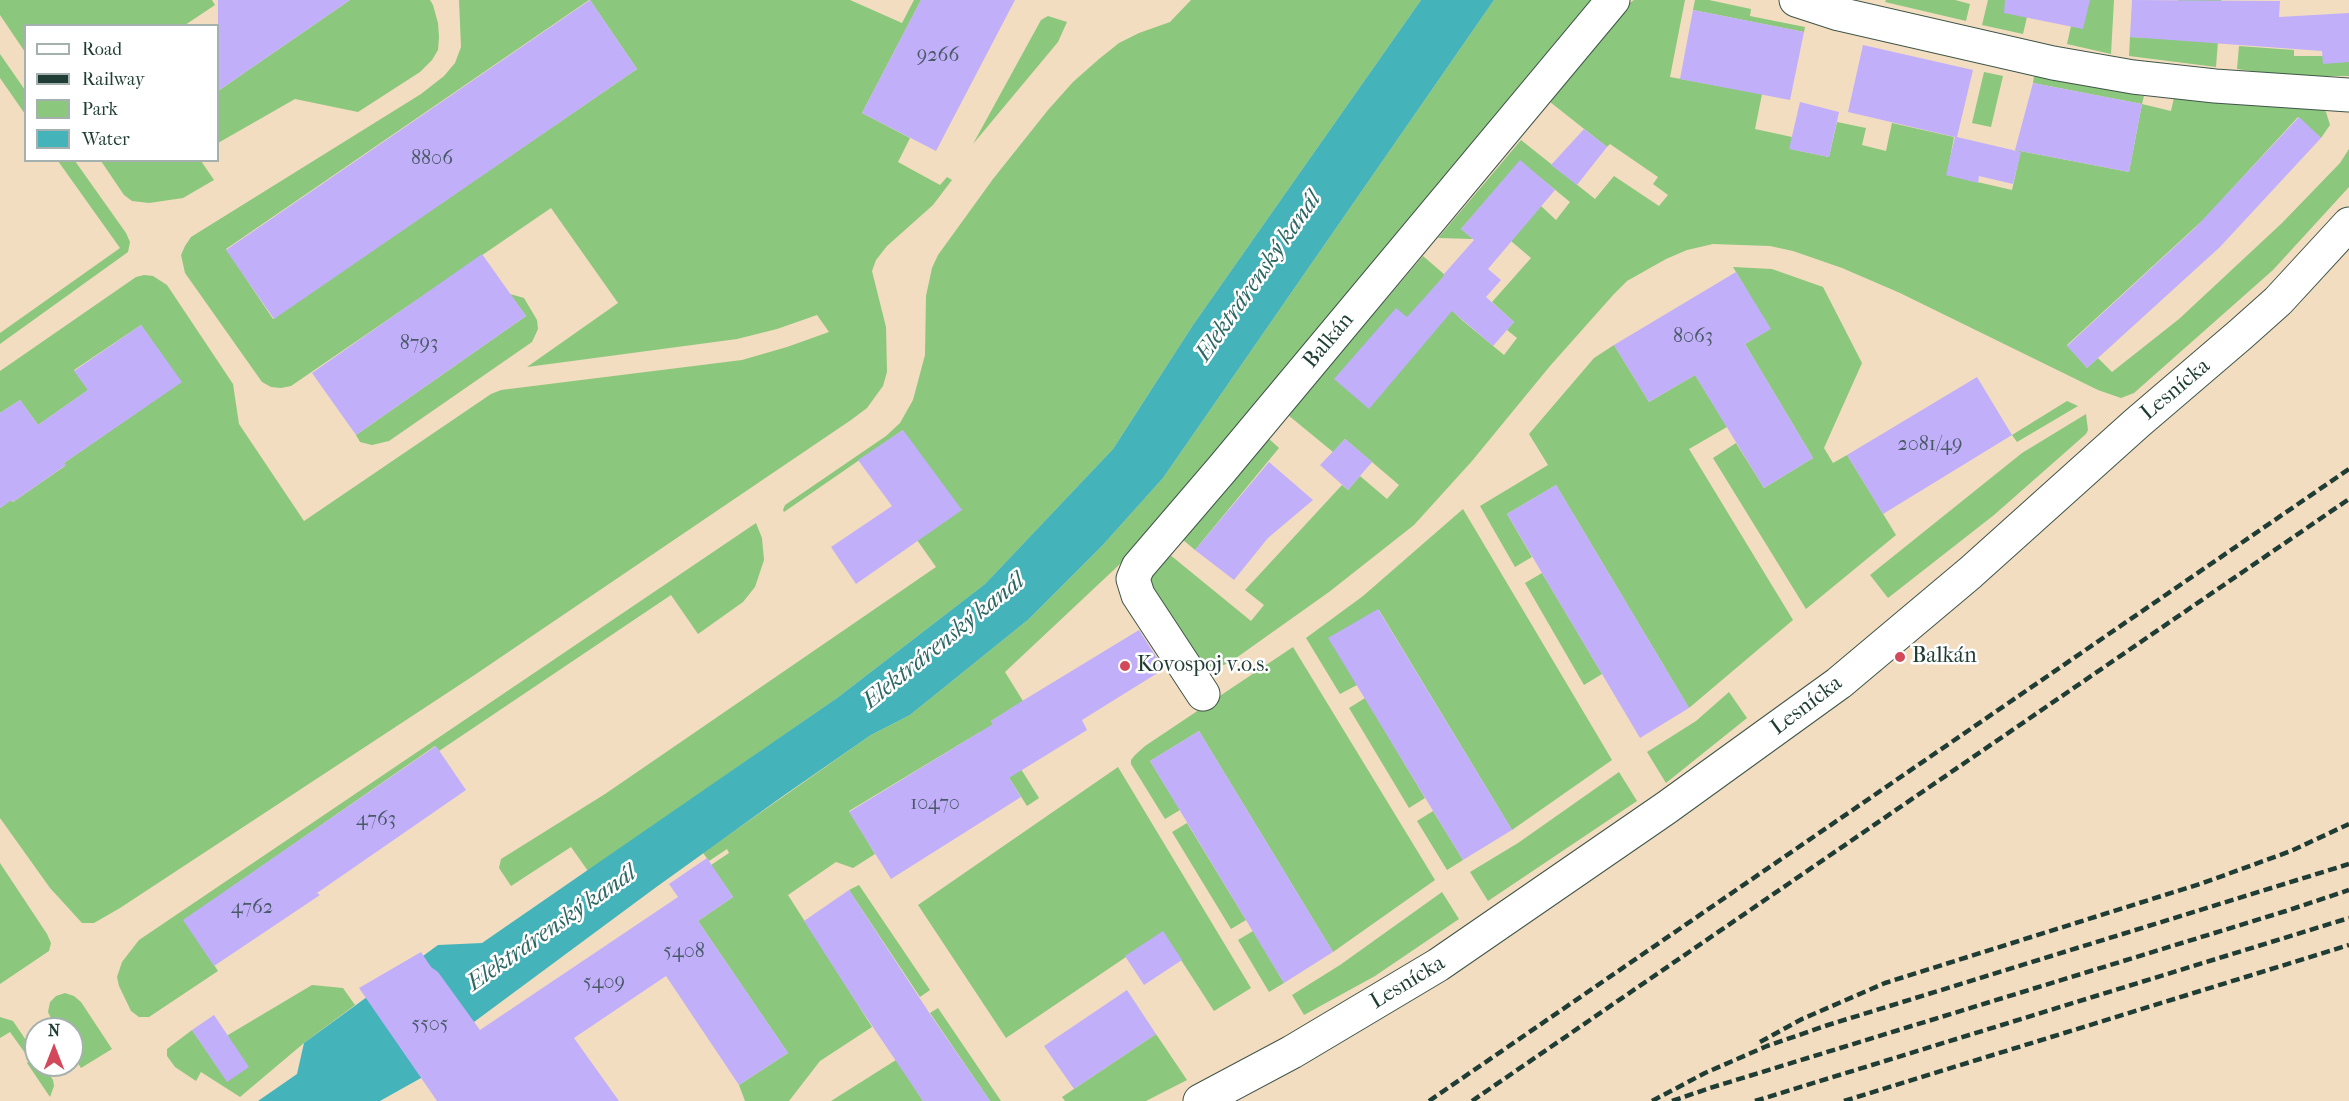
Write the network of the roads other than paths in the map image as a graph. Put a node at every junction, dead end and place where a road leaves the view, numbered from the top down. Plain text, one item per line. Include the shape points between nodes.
1 (1613, 0) edge
2 (1796, 0) edge
3 (2349, 95) edge
4 (2349, 224) edge
5 (1203, 694) dead end
6 (1200, 1101) edge

1 - 5 street, Balkán via 1137,567 1133,579 1138,595
2 - 3 street via 1839,14 2133,77
4 - 6 street, Lesnícka via 2249,328 1970,573 1839,682 1438,966

